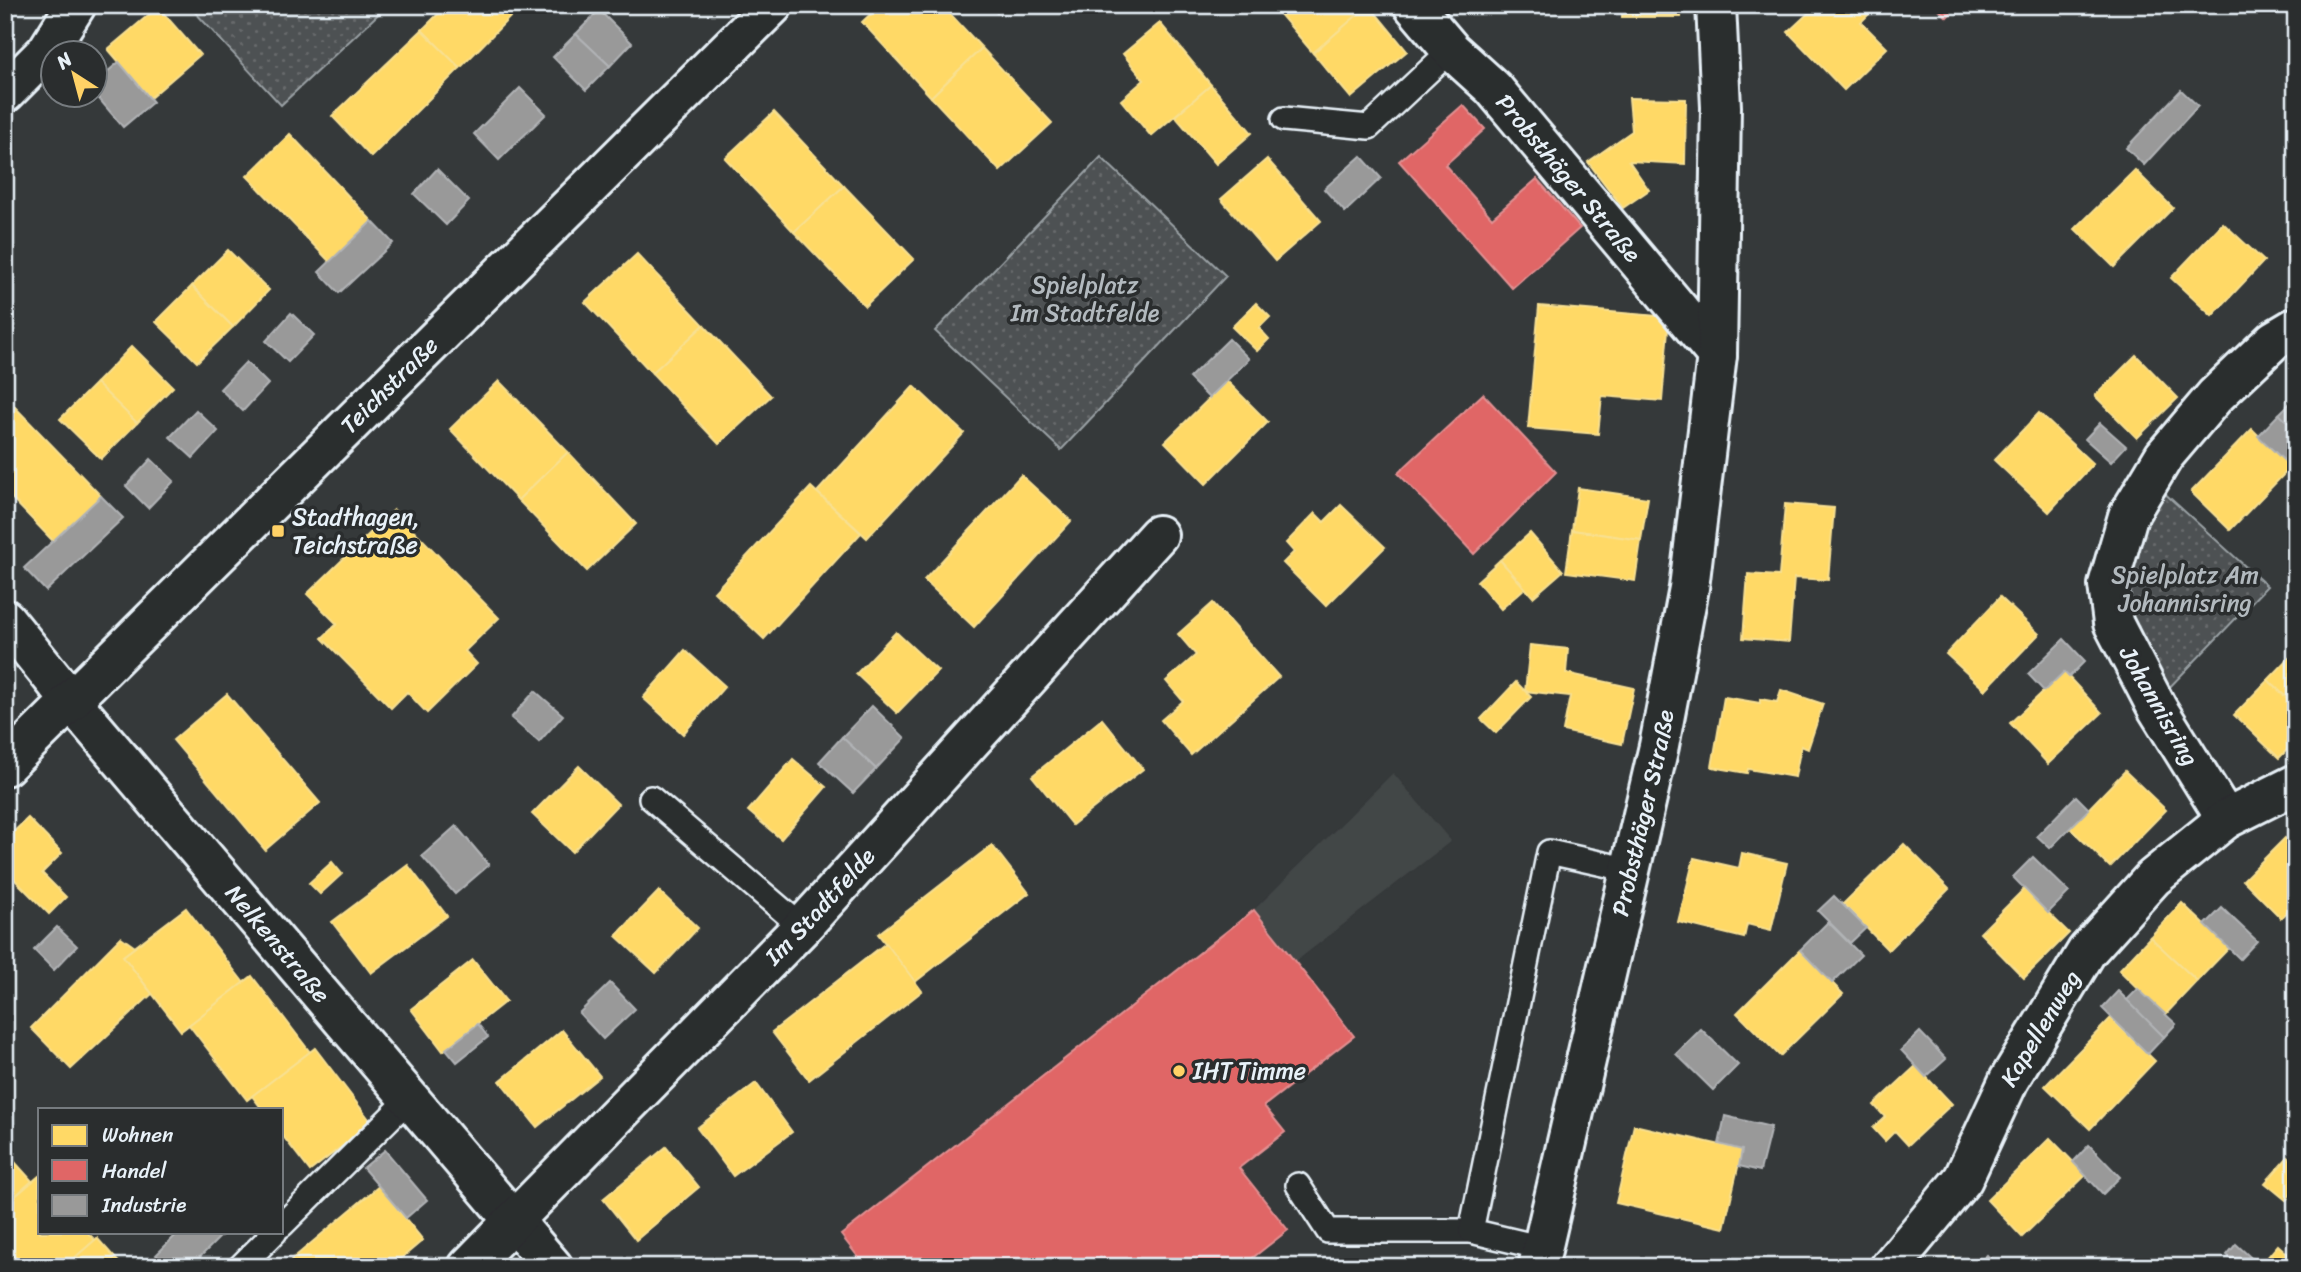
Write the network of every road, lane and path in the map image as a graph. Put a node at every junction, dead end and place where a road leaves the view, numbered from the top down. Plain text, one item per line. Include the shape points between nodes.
1 (76, 5) edge
2 (773, 5) edge
3 (1412, 5) edge
4 (1716, 5) edge
5 (1451, 50) junction
6 (5, 93) edge
7 (1284, 119) dead end
8 (2296, 327) edge
9 (1717, 355) junction
10 (1158, 535) dead end
11 (5, 619) edge
12 (71, 701) junction
13 (5, 766) edge
14 (2296, 784) edge
15 (651, 798) dead end
16 (2226, 818) junction
17 (1631, 870) junction
18 (802, 927) junction
19 (409, 1099) junction
20 (1298, 1185) dead end
21 (514, 1222) junction
22 (284, 1224) edge
23 (1471, 1231) junction
24 (273, 1234) edge
25 (1540, 1258) edge
26 (240, 1267) edge
27 (468, 1267) edge
28 (553, 1267) edge
29 (1890, 1267) edge

1 - 6 street via 47,51
2 - 12 street, Teichstraße
3 - 5 street, Probsthäger Straße
4 - 9 street, Probsthäger Straße via 1721,107
5 - 7 lane via 1369,127
5 - 9 street, Probsthäger Straße via 1493,88
8 - 16 street, Johannisring via 2274,340 2215,396 2164,456 2128,516 2108,585 2113,623 2157,708
9 - 17 street, Probsthäger Straße via 1689,588
10 - 18 street, Im Stadtfelde
11 - 12 street, Nelkenstraße
12 - 13 street, Teichstraße
12 - 19 street, Nelkenstraße
14 - 16 street
15 - 18 lane
16 - 29 street, Kapellenweg via 2153,878 2087,951 2010,1080 1963,1180
17 - 23 lane via 1549,852
17 - 25 street, Probsthäger Straße
18 - 21 street, Im Stadtfelde
19 - 21 street, Nelkenstraße
19 - 22 lane
20 - 23 lane via 1328,1231
21 - 27 street, Im Stadtfelde
21 - 28 street, Nelkenstraße
23 - 25 lane
24 - 26 lane

